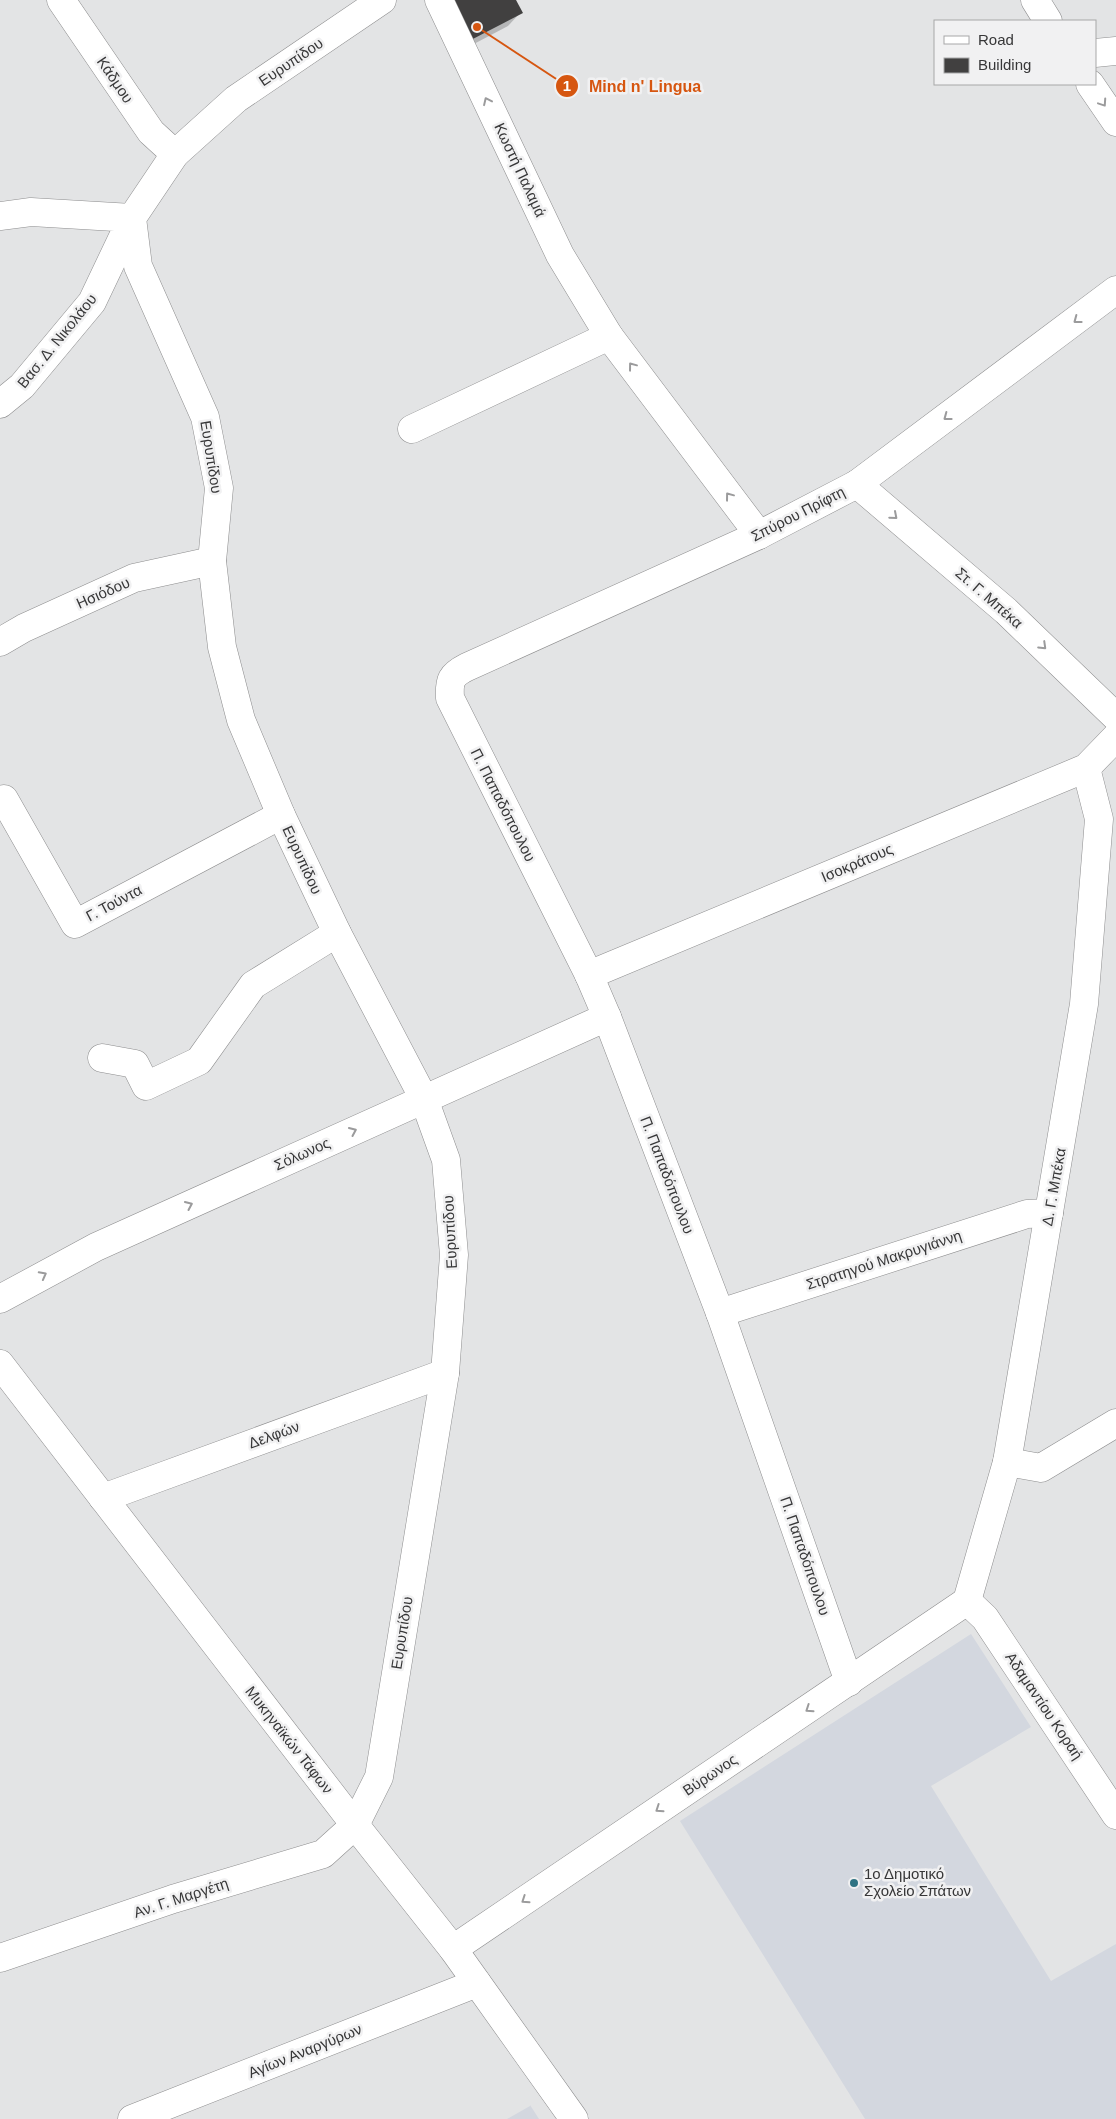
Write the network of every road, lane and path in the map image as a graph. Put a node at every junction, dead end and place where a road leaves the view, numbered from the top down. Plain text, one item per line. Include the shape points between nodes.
1 (61, 0) edge
2 (382, 0) edge
3 (439, 0) edge
4 (1035, 0) edge
5 (1047, 20) edge
6 (1116, 51) edge
7 (1096, 53) edge
8 (1091, 85) edge
9 (1116, 122) edge
10 (175, 154) junction
11 (0, 216) edge
12 (132, 218) junction
13 (1116, 290) edge
14 (609, 336) junction
15 (0, 404) edge
16 (412, 429) dead end
17 (857, 484) junction
18 (759, 535) junction
19 (212, 561) junction
20 (0, 642) edge
21 (449, 684) joint
22 (1116, 717) edge
23 (1116, 737) edge
24 (1086, 768) junction
25 (4, 799) dead end
26 (281, 815) junction
27 (337, 933) junction
28 (589, 976) junction
29 (607, 1017) junction
30 (102, 1058) dead end
31 (424, 1099) junction
32 (1049, 1214) junction
33 (0, 1299) edge
34 (720, 1313) junction
35 (0, 1364) edge
36 (445, 1372) junction
37 (1116, 1423) edge
38 (1007, 1462) junction
39 (103, 1498) junction
40 (967, 1601) junction
41 (849, 1682) junction
42 (1112, 1799) edge
43 (355, 1825) junction
44 (453, 1949) junction
45 (0, 1958) edge
46 (477, 1983) junction
47 (139, 2117) edge
48 (574, 2119) edge

1 - 10 street, Κάδμου via 151,132
2 - 10 street, Ευρυπίδου via 236,99
14 -> 3 street, Κωστή Παλαμά via 560,255
4 - 5 street
6 - 7 street
8 -> 9 street
10 - 12 street, Ευρυπίδου
11 - 12 street via 31,212
12 - 15 street, Βασ. Δ. Νικολάου via 92,302 22,386
12 - 19 street, Ευρυπίδου via 138,266 205,417 218,488
13 -> 17 street, Σπύρου Πρίφτη
14 - 16 street
18 -> 14 street, Κωστή Παλαμά
17 - 18 street, Σπύρου Πρίφτη
17 -> 22 street, Στ. Γ. Μπέκα via 1006,611
18 - 21 street, Σπύρου Πρίφτη via 456,672
19 - 20 street, Ησιόδου via 134,578
19 - 26 street, Ευρυπίδου via 222,647 241,720
21 - 28 street, Π. Παπαδόπουλου via 450,698
23 - 24 street, Ισοκράτους
24 - 28 street, Ισοκράτους
24 - 32 street, Δ. Γ. Μπέκα via 1099,820 1086,984
25 - 26 street, Γ. Τούντα via 75,924
26 - 27 street, Ευρυπίδου
27 - 30 street via 253,985 199,1061 146,1086 135,1064
27 - 31 street, Ευρυπίδου
28 - 29 street, Π. Παπαδόπουλου
29 - 31 street, Σόλωνος
29 - 34 street, Π. Παπαδόπουλου
33 -> 31 street, Σόλωνος via 96,1247
31 - 36 street, Ευρυπίδου via 446,1160 454,1254
32 - 34 street, Στρατηγού Μακρυγιάννη via 1027,1214
32 - 38 street, Δ. Γ. Μπέκα
34 - 41 street, Π. Παπαδόπουλου
35 - 39 street, Μυκηναϊκών Τάφων
36 - 39 street, Δελφών
36 - 43 street, Ευρυπίδου via 379,1777
37 - 38 street via 1041,1468
38 - 40 street, Δ. Γ. Μπέκα
39 - 43 street, Μυκηναϊκών Τάφων
40 - 41 street, Βύρωνος
40 - 42 street, Αδαμαντίου Κοραή via 984,1618
41 -> 44 street, Βύρωνος
43 - 44 street, Μυκηναϊκών Τάφων
43 - 45 street, Αν. Γ. Μαργέτη via 323,1854 174,1899
44 - 46 street, Μυκηναϊκών Τάφων
46 - 47 street, Αγίων Αναργύρων
46 - 48 street, Μυκηναϊκών Τάφων

